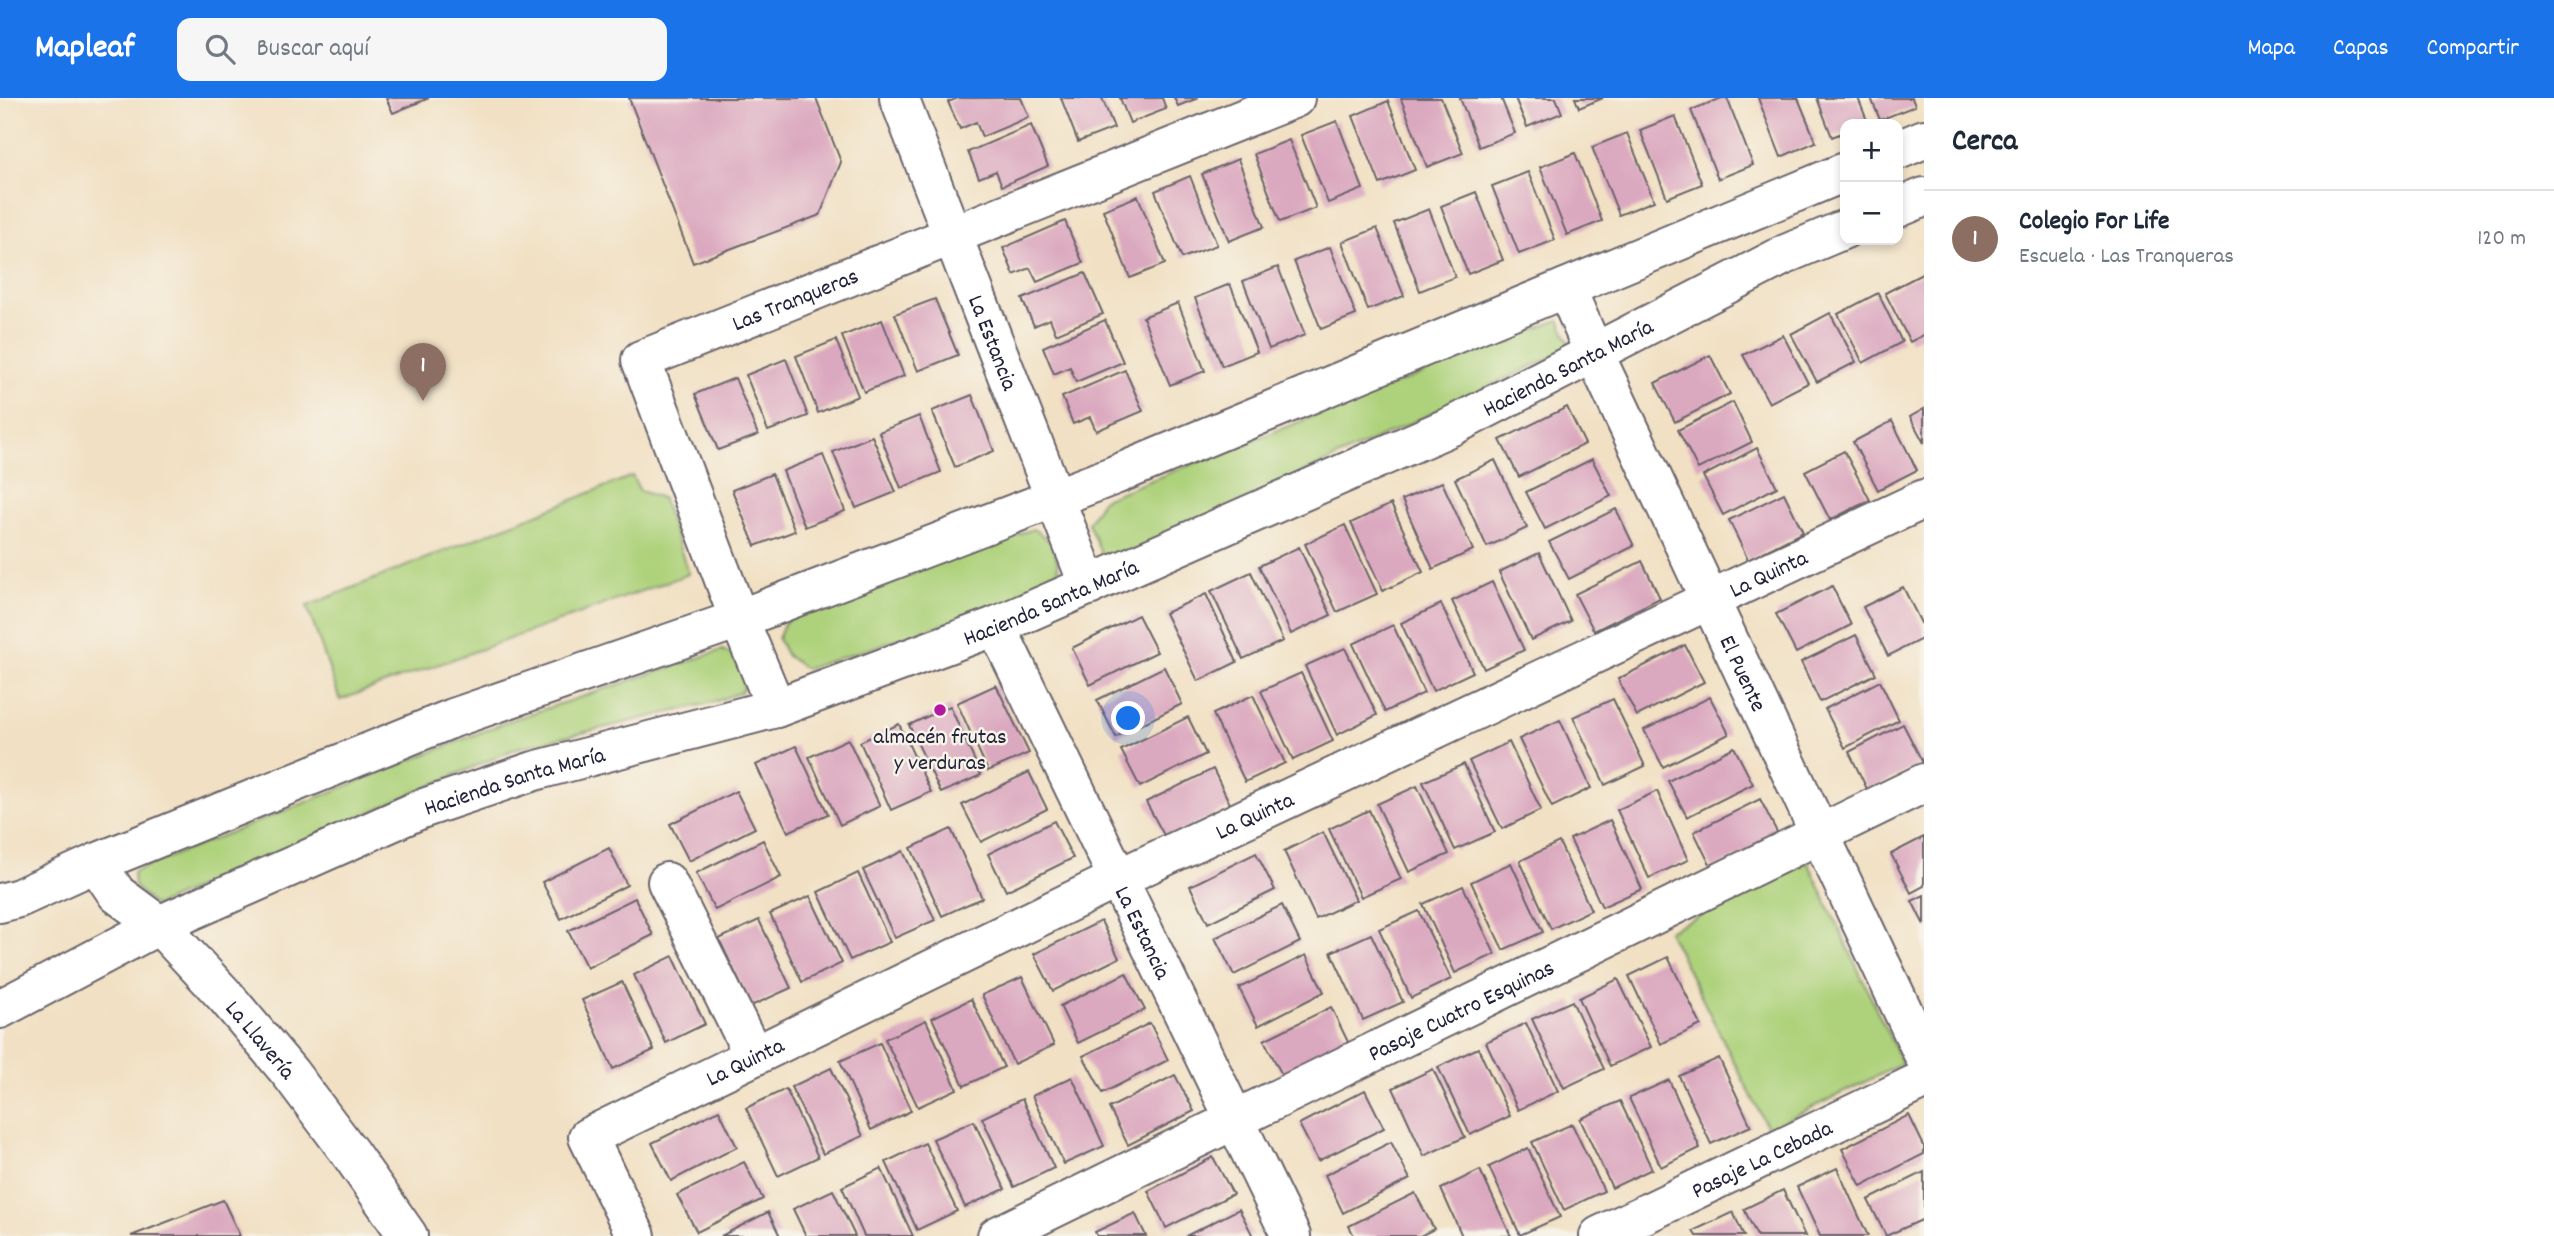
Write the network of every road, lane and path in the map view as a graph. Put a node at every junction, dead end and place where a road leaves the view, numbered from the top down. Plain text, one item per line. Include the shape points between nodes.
1 (899, 98) edge
2 (1295, 98) edge
3 (1924, 139) edge
4 (1903, 148) edge
5 (1840, 174) edge
6 (1924, 197) edge
7 (1903, 206) edge
8 (1840, 231) edge
9 (952, 235) junction
10 (1566, 288) junction
11 (1594, 353) junction
12 (1055, 498) junction
13 (1924, 499) edge
14 (1089, 586) junction
15 (1710, 600) junction
16 (738, 619) junction
17 (996, 626) junction
18 (776, 708) junction
19 (1924, 783) edge
20 (1819, 834) junction
21 (96, 863) junction
22 (1117, 879) junction
23 (667, 882) dead end
24 (0, 903) edge
25 (159, 925) junction
26 (0, 1009) edge
27 (754, 1056) junction
28 (1924, 1056) edge
29 (1924, 1080) edge
30 (1234, 1120) junction
31 (408, 1236) edge
32 (636, 1236) edge
33 (997, 1236) edge
34 (1291, 1236) edge
35 (1599, 1236) edge

1 - 9 street, La Estancia
2 - 9 street, Las Tranqueras
3 - 4 street
5 - 10 street
6 - 7 street
8 - 11 street, Hacienda Santa María
9 - 12 street, La Estancia
9 - 16 street, Las Tranqueras via 641,360
10 - 11 street, El Puente
10 - 12 street
11 - 14 street, Hacienda Santa María via 1454,425
11 - 15 street, El Puente
12 - 14 street, La Estancia
12 - 16 street
13 - 15 street, La Quinta
14 - 17 street, Hacienda Santa María
15 - 20 street, El Puente
15 - 22 street, La Quinta
16 - 18 street, Las Tranqueras
16 - 21 street via 453,718
17 - 18 street, Hacienda Santa María
17 - 22 street, La Estancia
18 - 25 street, Hacienda Santa María via 534,771 421,810
19 - 20 street, Pasaje Cuatro Esquinas
20 - 28 street, El Puente
20 - 30 street, Pasaje Cuatro Esquinas
21 - 24 street
21 - 25 street, La Llavería via 117,894
22 - 27 street, La Quinta
22 - 30 street, La Estancia
23 - 27 street
25 - 26 street, Hacienda Santa María
25 - 31 street, La Llavería via 290,1073
27 - 32 street, La Quinta via 588,1137
29 - 35 street, Pasaje La Cebada
30 - 33 street, Pasaje Cuatro Esquinas
30 - 34 street, La Estancia

